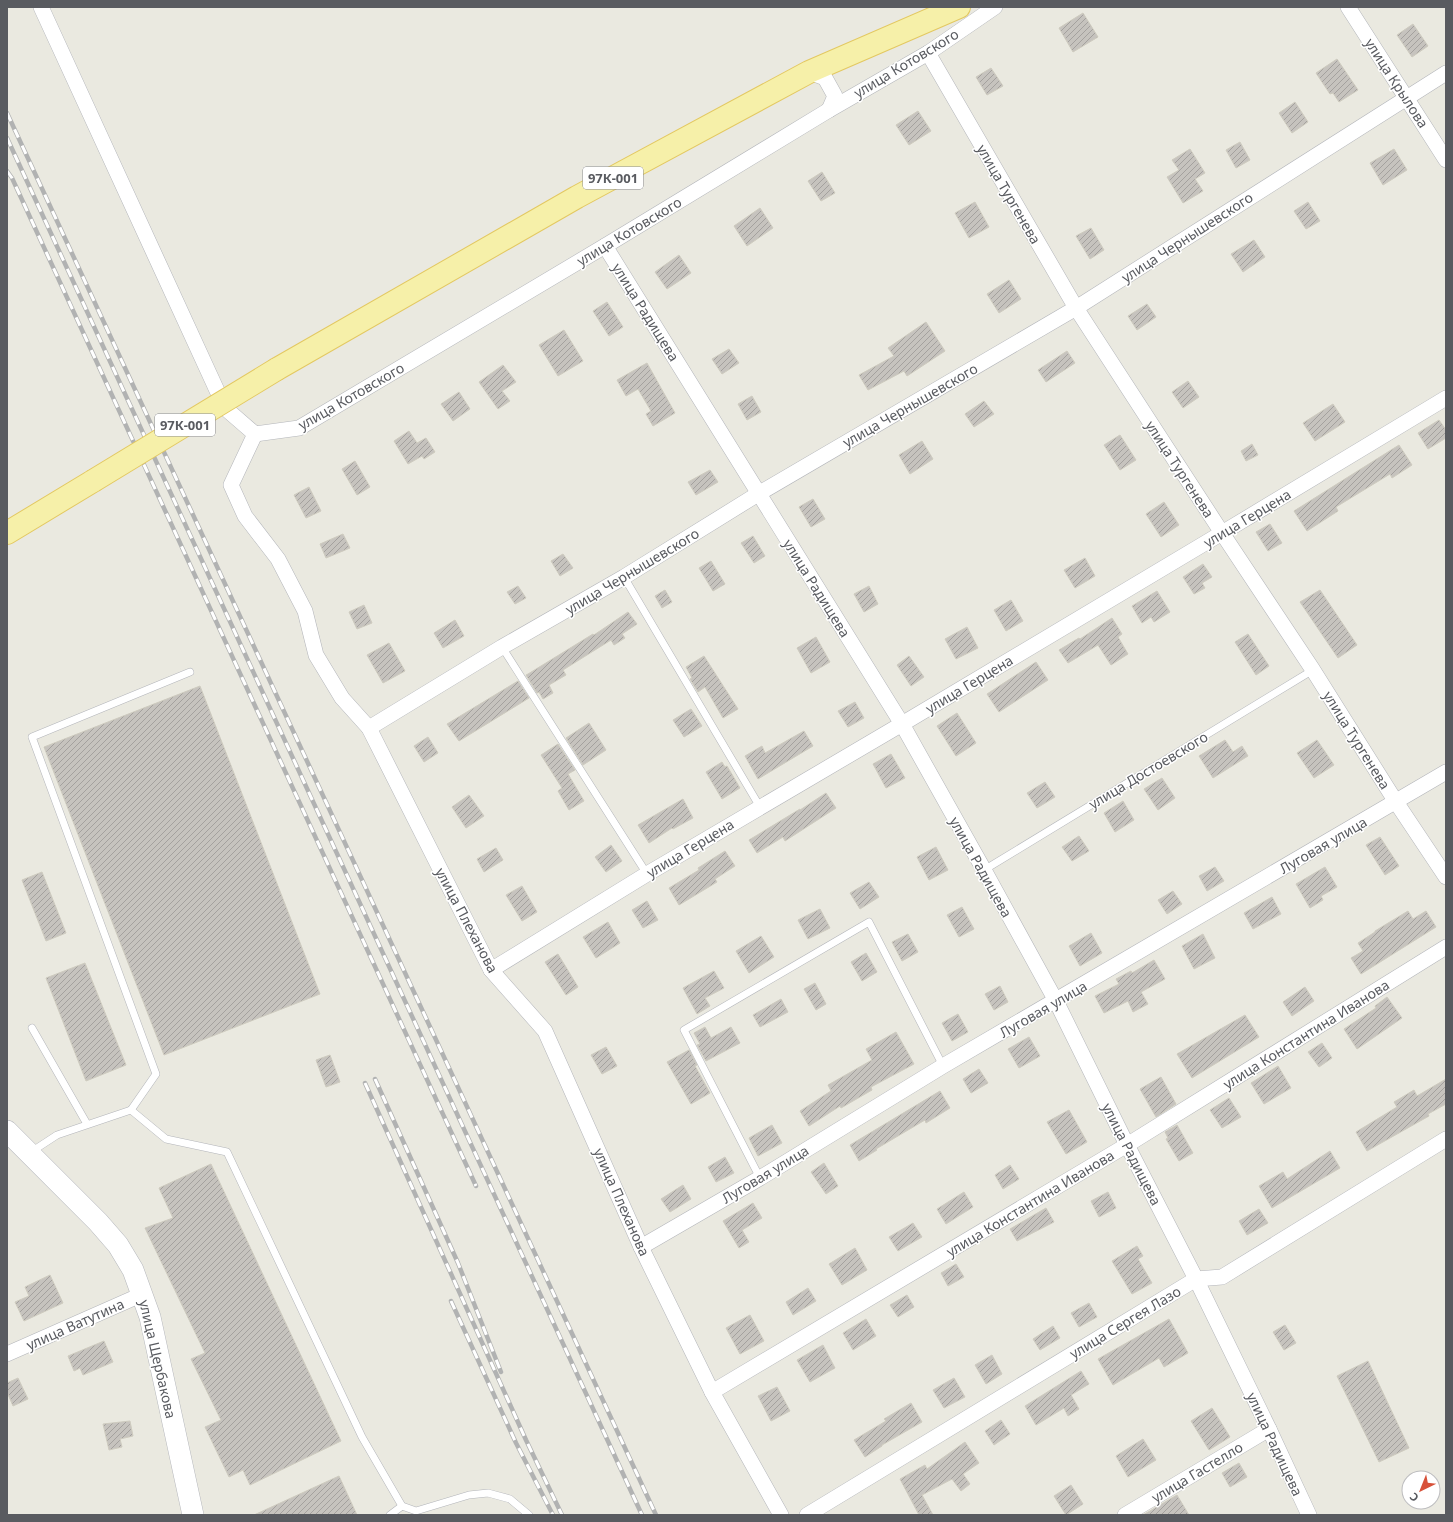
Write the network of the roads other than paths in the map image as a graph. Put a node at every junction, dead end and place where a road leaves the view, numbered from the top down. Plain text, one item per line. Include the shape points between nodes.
1 (41, 7) edge
2 (959, 7) edge
3 (995, 7) edge
4 (1348, 7) edge
5 (928, 53) junction
6 (809, 72) junction
7 (1446, 73) edge
8 (1407, 97) junction
9 (829, 110) junction
10 (1446, 160) edge
11 (605, 246) junction
12 (1076, 308) junction
13 (1446, 398) edge
14 (255, 434) junction
15 (758, 494) junction
16 (7, 533) edge
17 (1222, 534) junction
18 (624, 577) junction
19 (502, 647) junction
20 (1313, 670) junction
21 (190, 672) dead end
22 (902, 724) junction
23 (369, 728) junction
24 (1446, 772) edge
25 (1396, 802) junction
26 (760, 807) junction
27 (984, 870) junction
28 (647, 874) junction
29 (1446, 877) edge
30 (1446, 947) edge
31 (491, 970) junction
32 (1056, 1001) junction
33 (32, 1028) dead end
34 (943, 1066) junction
35 (131, 1110) junction
36 (87, 1124) junction
37 (7, 1132) edge
38 (1446, 1139) edge
39 (1127, 1145) junction
40 (30, 1154) junction
41 (760, 1178) junction
42 (641, 1247) junction
43 (1196, 1279) junction
44 (143, 1294) junction
45 (7, 1354) edge
46 (712, 1392) junction
47 (1269, 1429) junction
48 (402, 1506) junction
49 (193, 1515) edge
50 (390, 1515) edge
51 (529, 1515) edge
52 (781, 1515) edge
53 (807, 1515) edge
54 (1124, 1515) edge
55 (1309, 1515) edge

1 - 14 street via 225,408
2 - 6 main road, 97К-001
3 - 5 street, улица Котовского
4 - 8 street, улица Крылова
5 - 9 street, улица Котовского
5 - 12 street, улица Тургенева
6 - 9 street via 825,78 835,96
6 - 16 main road, 97К-001, bridge via 577,197 276,369
7 - 8 street, улица Чернышевского
8 - 10 street, улица Крылова
8 - 12 street, улица Чернышевского
9 - 11 street, улица Котовского
11 - 14 street, улица Котовского via 299,428
11 - 15 street, улица Радищева
12 - 15 street, улица Чернышевского
12 - 17 street, улица Тургенева
13 - 17 street, улица Герцена
14 - 23 street, улица Плеханова via 231,485 245,516 278,559 305,611 316,655 342,698
15 - 18 street, улица Чернышевского
15 - 22 street, улица Радищева
17 - 20 street, улица Тургенева
17 - 22 street, улица Герцена
18 - 19 street, улица Чернышевского
18 - 26 lane
19 - 23 street, улица Чернышевского
19 - 28 lane
20 - 25 street, улица Тургенева
20 - 27 lane, улица Достоевского
21 - 35 lane via 32,737 156,1074
22 - 26 street, улица Герцена
22 - 27 street, улица Радищева
23 - 31 street, улица Плеханова
24 - 25 street, Луговая улица
25 - 29 street, улица Тургенева
25 - 32 street, Луговая улица
26 - 28 street, улица Герцена
27 - 32 street, улица Радищева
28 - 31 street, улица Герцена
30 - 39 street, улица Константина Иванова
31 - 42 street, улица Плеханова via 545,1031
32 - 34 street, Луговая улица
32 - 39 street, улица Радищева
33 - 36 lane
34 - 41 street, Луговая улица
34 - 41 lane via 869,922 684,1030
35 - 36 lane
35 - 48 lane via 166,1139 227,1152 362,1436
36 - 40 lane via 57,1134
37 - 40 main road, улица Щербакова
38 - 43 street, улица Сергея Лазо via 1222,1277
39 - 43 street, улица Радищева
39 - 46 street, улица Константина Иванова
40 - 44 main road, улица Щербакова via 118,1244
41 - 42 street, Луговая улица
42 - 46 street, улица Плеханова
43 - 47 street, улица Радищева
43 - 53 street, улица Сергея Лазо
44 - 45 street, улица Ватутина
44 - 49 main road, улица Щербакова
46 - 52 street, улица Плеханова
47 - 54 street, улица Гастелло
47 - 55 street, улица Радищева
48 - 50 lane
48 - 51 lane via 416,1511 469,1495 488,1493 510,1499

